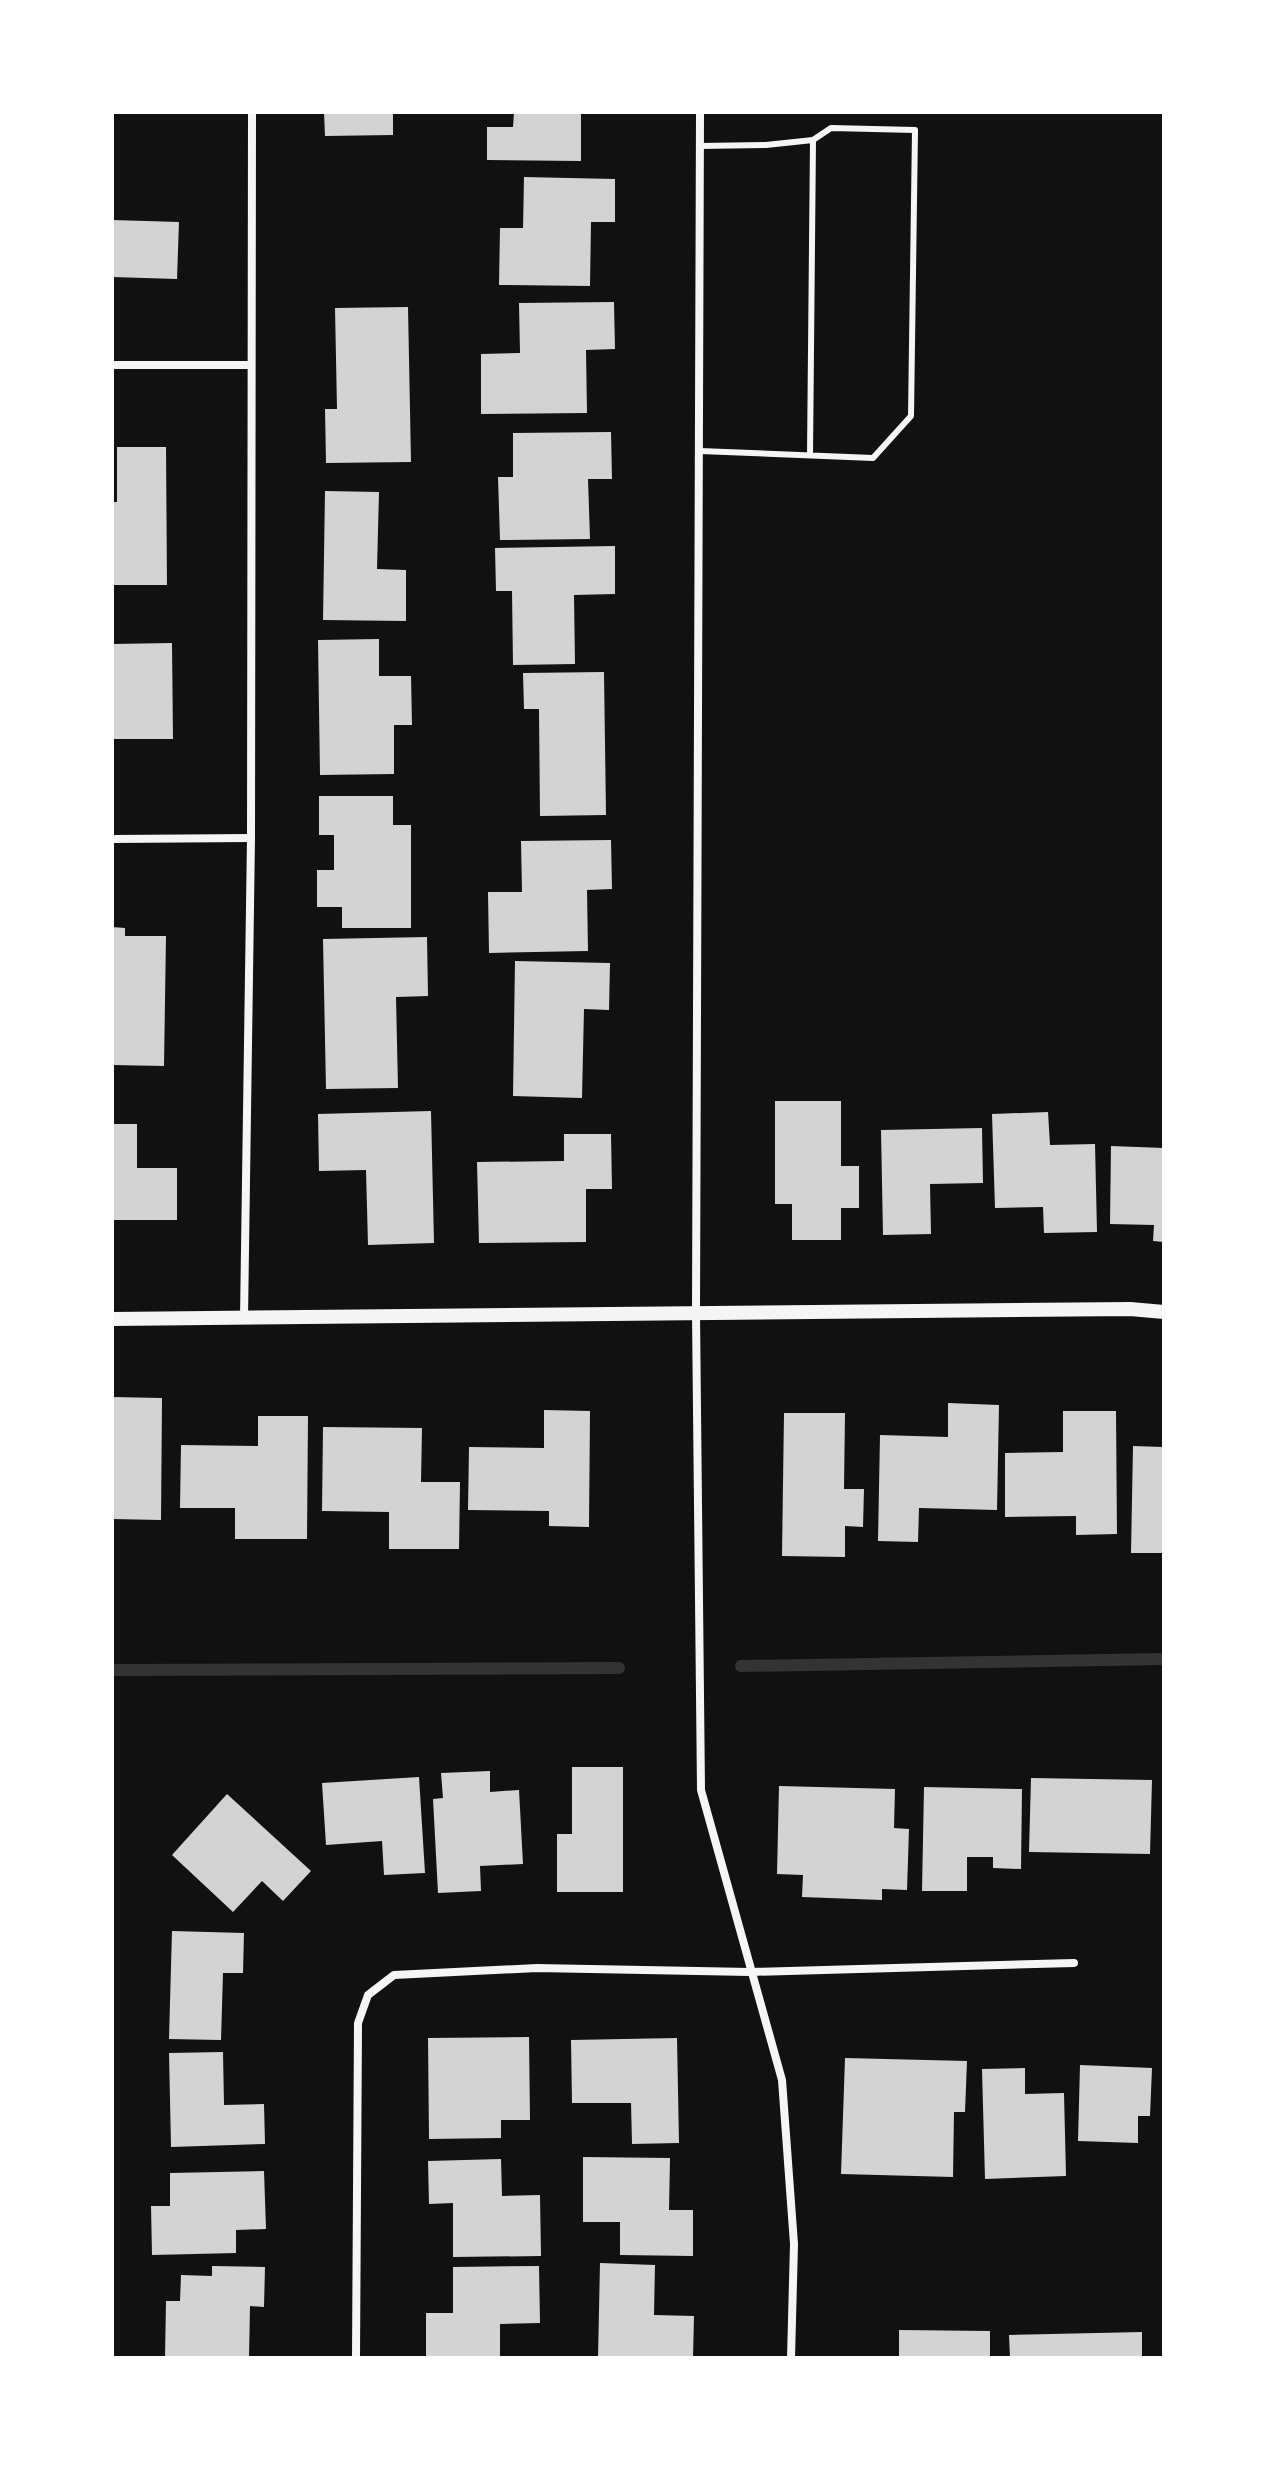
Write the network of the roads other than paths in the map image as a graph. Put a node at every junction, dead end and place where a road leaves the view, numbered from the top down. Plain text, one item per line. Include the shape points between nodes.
1 (252, 112) edge
2 (700, 112) edge
3 (813, 140) junction
4 (700, 146) junction
5 (112, 365) edge
6 (251, 365) junction
7 (700, 451) junction
8 (810, 455) junction
9 (251, 838) junction
10 (112, 839) edge
11 (1164, 1312) edge
12 (696, 1314) junction
13 (244, 1318) junction
14 (112, 1319) edge
15 (1074, 1963) dead end
16 (750, 1972) junction
17 (356, 2358) edge
18 (791, 2358) edge

1 - 6 street
2 - 4 street
3 - 4 lane
3 - 8 lane
3 - 8 lane via 831,128 915,130 911,416 873,458
4 - 7 street
5 - 6 street
6 - 9 street
7 - 8 lane
7 - 12 street
9 - 10 street
9 - 13 street
11 - 12 street
12 - 13 street
12 - 16 street via 701,1790
13 - 14 street
15 - 16 street
16 - 17 street via 537,1968 394,1975 368,1995 358,2023
16 - 18 street via 782,2080 794,2244

